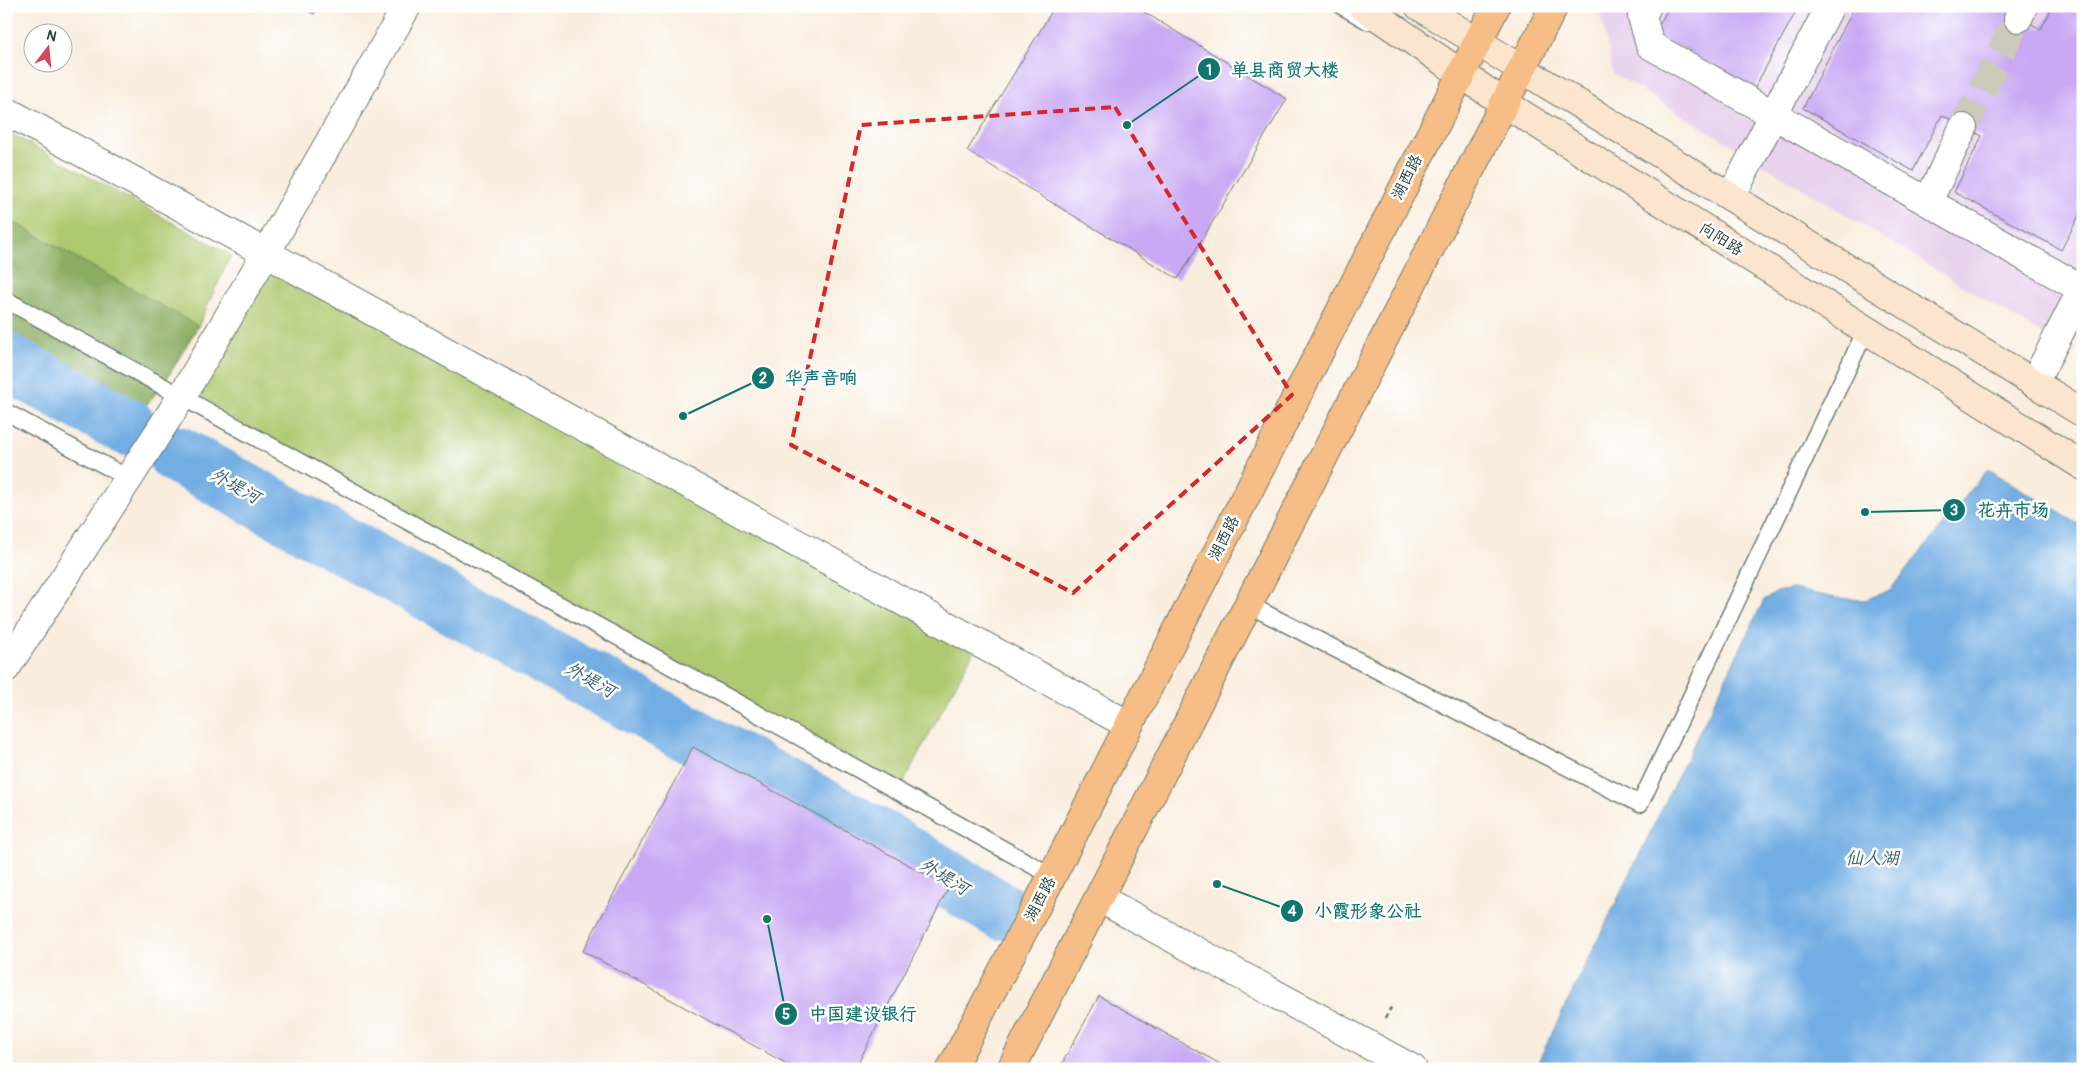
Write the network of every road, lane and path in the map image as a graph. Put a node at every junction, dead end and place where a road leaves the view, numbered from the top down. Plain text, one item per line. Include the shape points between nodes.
1 (407, 6) edge
2 (1342, 6) edge
3 (1362, 6) edge
4 (1419, 6) edge
5 (1428, 6) edge
6 (1496, 6) edge
7 (1554, 6) edge
8 (1647, 6) edge
9 (1830, 6) edge
10 (1477, 41) junction
11 (1521, 68) junction
12 (1460, 73) junction
13 (1504, 102) junction
14 (6, 111) edge
15 (1773, 115) junction
16 (1963, 128) tunnel mouth
17 (1731, 197) junction
18 (1928, 202) junction
19 (266, 254) junction
20 (2082, 288) edge
21 (6, 300) edge
22 (1866, 330) junction
23 (2034, 383) junction
24 (182, 396) junction
25 (6, 412) edge
26 (2083, 413) edge
27 (2083, 466) edge
28 (130, 479) junction
29 (1249, 605) junction
30 (6, 668) edge
31 (1129, 726) junction
32 (1052, 876) junction
33 (1099, 898) junction
34 (951, 1069) edge
35 (1011, 1069) edge
36 (1413, 1069) edge

1 - 19 street
2 - 12 lane
3 - 12 main road, 向阳路
4 - 10 main road
5 - 10 lane
6 - 10 main road, 湖西路
7 - 11 main road
8 - 15 street via 1642,16 1650,45
9 - 15 street
10 - 11 main road
10 - 12 main road, 湖西路
11 - 13 main road
11 - 17 main road
12 - 13 main road, 向阳路
12 - 31 main road, 湖西路
13 - 22 main road, 向阳路
13 - 29 main road
14 - 19 street
15 - 17 street
15 - 18 street
16 - 18 street
17 - 23 main road
18 - 20 street
19 - 24 street
19 - 31 street
20 - 23 street
21 - 24 lane
22 - 27 main road, 向阳路
22 - 29 lane via 1640,804
23 - 26 main road
24 - 28 street
24 - 32 lane
25 - 28 lane
28 - 30 street
29 - 33 main road
31 - 32 main road, 湖西路
32 - 34 main road, 湖西路
33 - 35 main road
33 - 36 street

